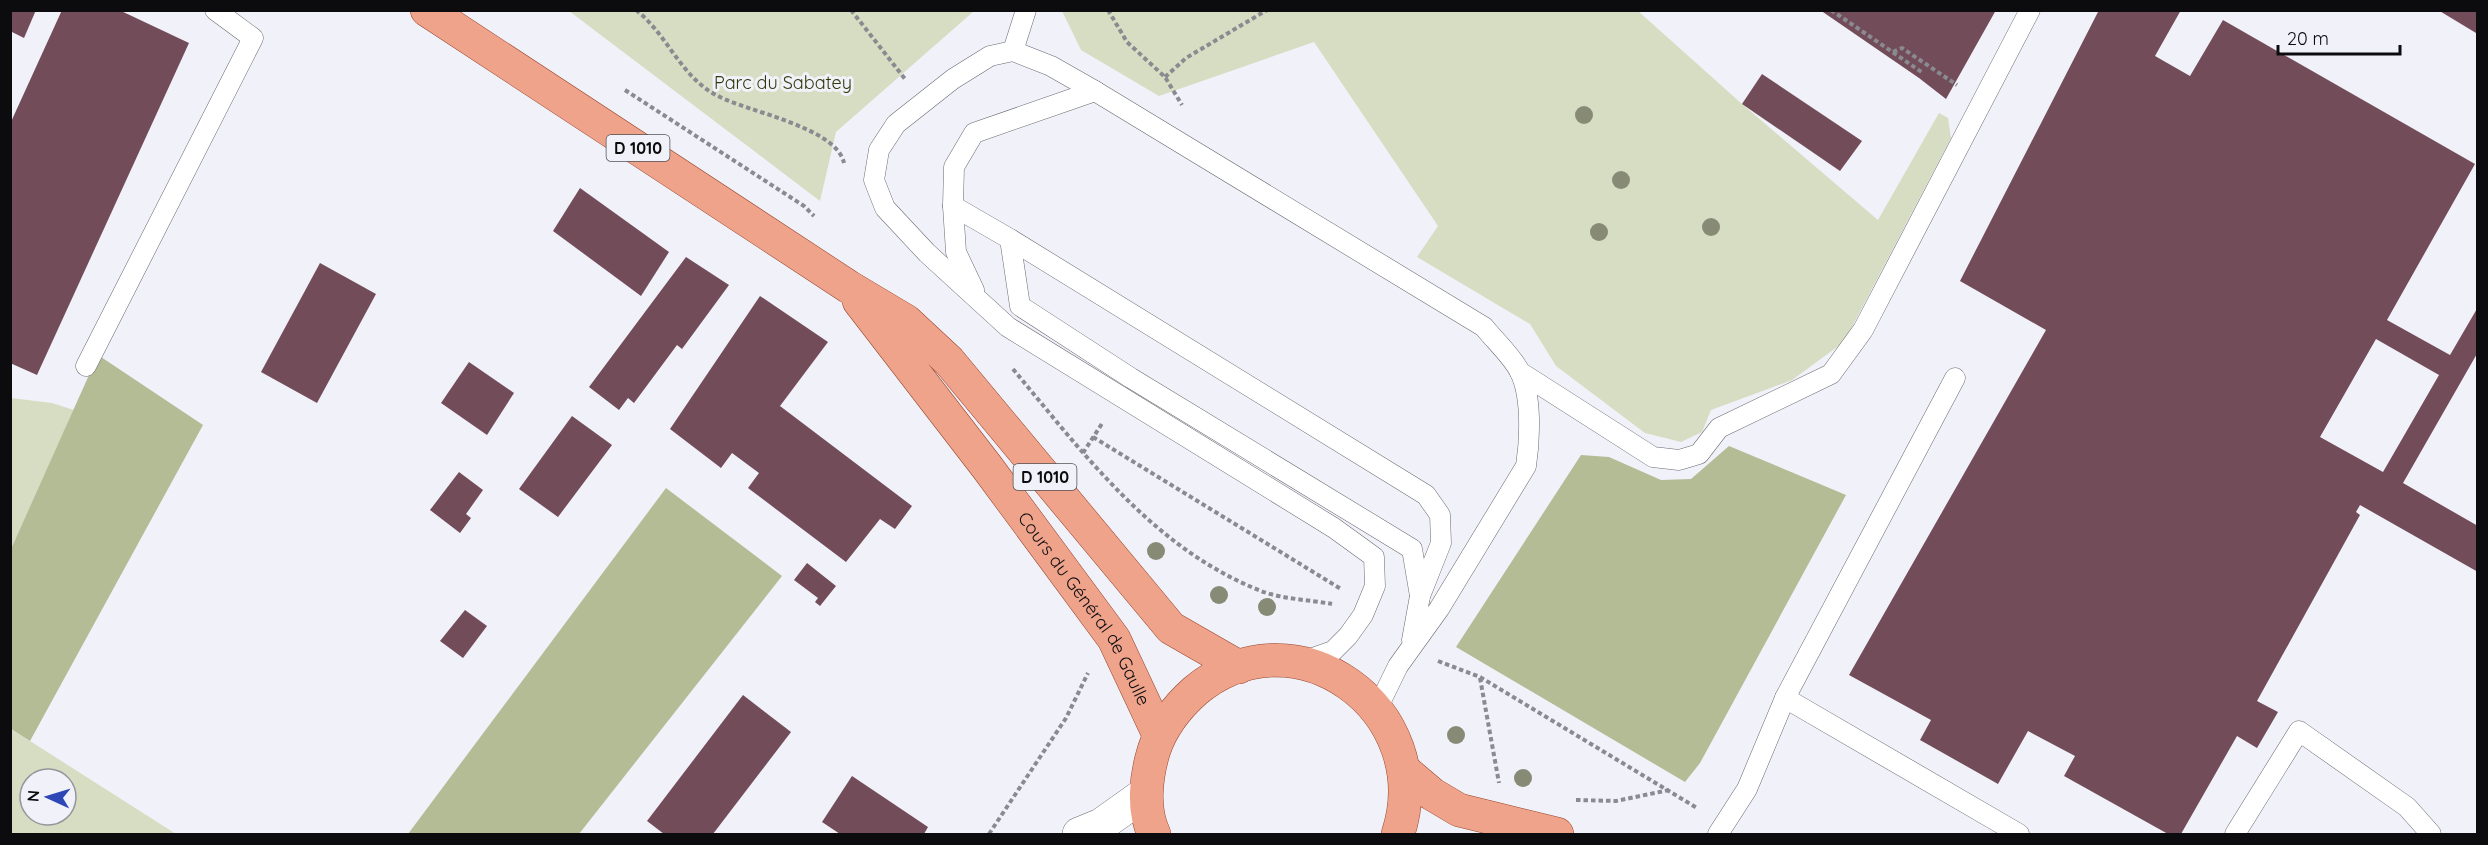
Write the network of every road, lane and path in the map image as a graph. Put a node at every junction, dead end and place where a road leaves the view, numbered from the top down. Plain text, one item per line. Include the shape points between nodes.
1 (214, 10) edge
2 (427, 10) edge
3 (1026, 10) edge
4 (1108, 10) edge
5 (1267, 10) edge
6 (1831, 10) edge
7 (2030, 10) edge
8 (1013, 51) junction
9 (1892, 52) junction
10 (1923, 73) dead end
11 (1165, 77) junction
12 (1095, 91) junction
13 (1983, 102) junction
14 (1185, 108) dead end
15 (953, 206) junction
16 (1010, 239) junction
17 (849, 287) junction
18 (979, 301) junction
19 (86, 366) dead end
20 (1520, 372) junction
21 (1954, 378) dead end
22 (1120, 396) junction
23 (1094, 437) junction
24 (1083, 453) dead end
25 (1420, 596) junction
26 (1341, 598) dead end
27 (1338, 605) dead end
28 (1331, 613) dead end
29 (1411, 646) junction
30 (1299, 663) junction
31 (1239, 667) junction
32 (1089, 671) dead end
33 (1480, 677) dead end
34 (1785, 698) junction
35 (1377, 709) junction
36 (1159, 735) junction
37 (1405, 771) junction
38 (1506, 789) dead end
39 (1671, 790) dead end
40 (1146, 793) junction
41 (1568, 798) dead end
42 (989, 834) edge
43 (1079, 834) edge
44 (1154, 834) edge
45 (1398, 834) edge
46 (1557, 834) edge
47 (1718, 834) edge
48 (2019, 834) edge
49 (2235, 834) edge
50 (2431, 834) edge

1 - 19 lane via 253,38
2 - 17 main road, Cours du Général de Gaulle / D 1010
3 - 8 lane
4 - 11 path via 1127,42
5 - 11 path via 1186,58
6 - 9 path
7 - 13 lane
8 - 12 lane via 1051,66
8 - 18 lane via 990,56 953,79 896,124 879,150 874,180 885,208
9 - 10 path
9 - 13 path via 1902,48
11 - 14 path
12 - 15 lane via 974,133 954,167
12 - 20 lane via 1484,327
13 - 20 lane via 1863,330 1831,374 1719,428 1699,454 1679,460 1653,457
15 - 16 lane
15 - 18 lane via 956,252
16 - 25 lane via 1020,306 1413,549
16 - 25 lane via 1426,495 1440,515 1441,543
17 - 31 main road, Cours du Général de Gaulle / D 1010 via 906,321 949,361 1171,628
17 - 36 main road, Cours du Général de Gaulle / D 1010 via 1114,639
18 - 22 lane via 1008,327
20 - 29 lane via 1528,411 1526,466 1439,609
21 - 34 lane
22 - 23 path
22 - 30 lane via 1334,528 1374,557 1376,586 1363,615 1333,651
23 - 24 path
23 - 26 path via 1344,591
25 - 29 lane
27 - 28 path
29 - 35 lane
30 - 31 main road
30 - 35 main road via 1329,672 1355,688
31 - 36 main road via 1207,682 1188,697
32 - 42 path via 1066,718
33 - 38 path via 1499,783
34 - 47 lane via 1748,789
34 - 48 lane
35 - 37 main road via 1395,738
36 - 40 main road
37 - 45 main road via 1405,812
37 - 46 main road via 1459,810
39 - 41 path via 1616,801
40 - 43 street via 1101,825
40 - 44 main road
49 - 50 lane via 2299,731 2407,807

